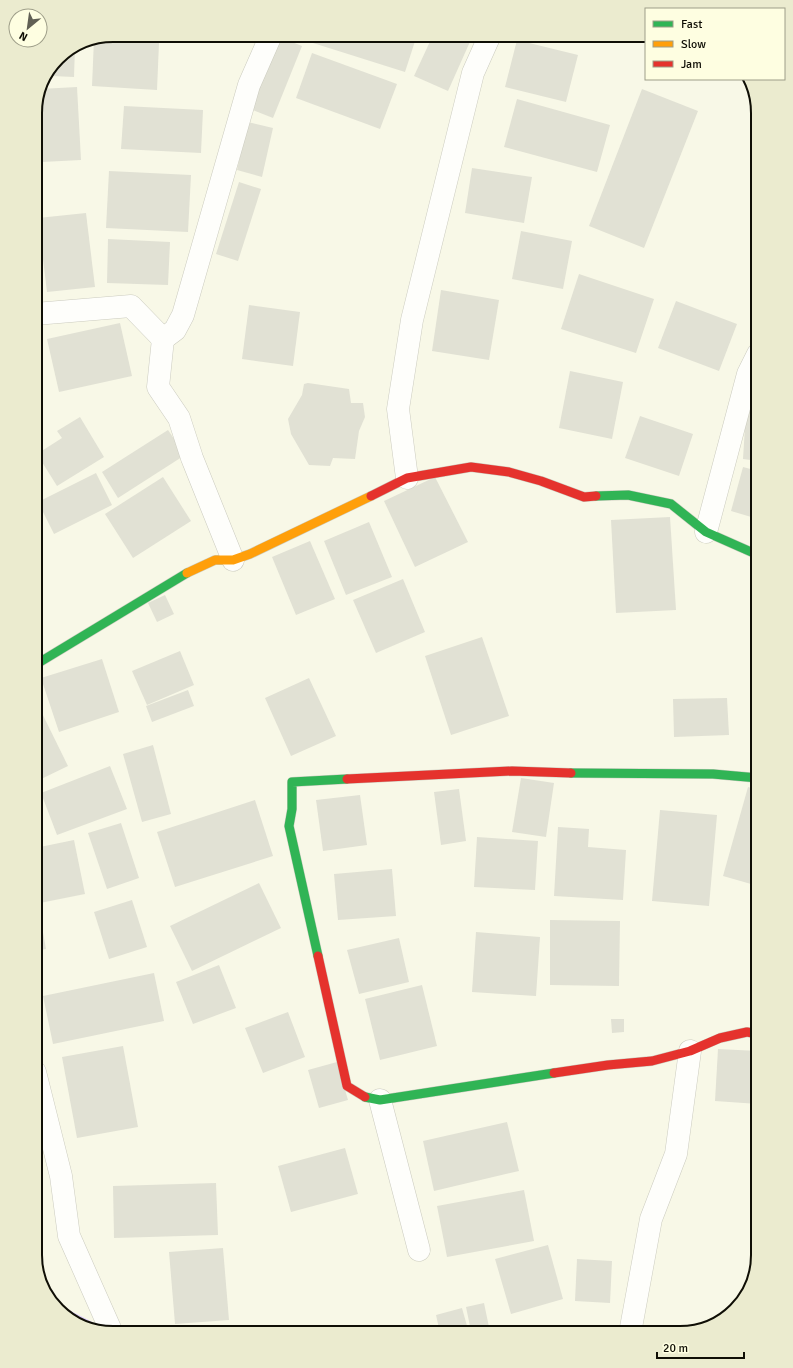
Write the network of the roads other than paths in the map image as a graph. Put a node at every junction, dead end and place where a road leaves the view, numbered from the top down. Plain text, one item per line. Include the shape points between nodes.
1 (268, 42) edge
2 (487, 42) edge
3 (42, 313) edge
4 (163, 339) junction
5 (751, 368) edge
6 (407, 478) junction
7 (706, 532) junction
8 (751, 552) edge
9 (233, 560) junction
10 (42, 661) edge
11 (751, 777) edge
12 (751, 1033) edge
13 (690, 1051) junction
14 (42, 1100) edge
15 (380, 1100) junction
16 (419, 1250) dead end
17 (109, 1326) edge
18 (631, 1326) edge

1 - 4 street via 249,84 183,315 175,330
2 - 6 street via 473,74 412,320 398,409
3 - 4 street via 131,306
4 - 9 street via 158,387 179,418 192,458
5 - 7 street
6 - 7 street via 471,467 509,472 584,497 628,495 671,504
6 - 9 street
7 - 8 street
9 - 10 street via 215,560 199,566
11 - 15 street via 713,774 512,771 292,782 289,826 347,1086 362,1097
12 - 13 street via 720,1038
13 - 15 street via 652,1061 608,1065
13 - 18 street via 676,1154 651,1219
14 - 17 street via 61,1176 69,1236
15 - 16 street

